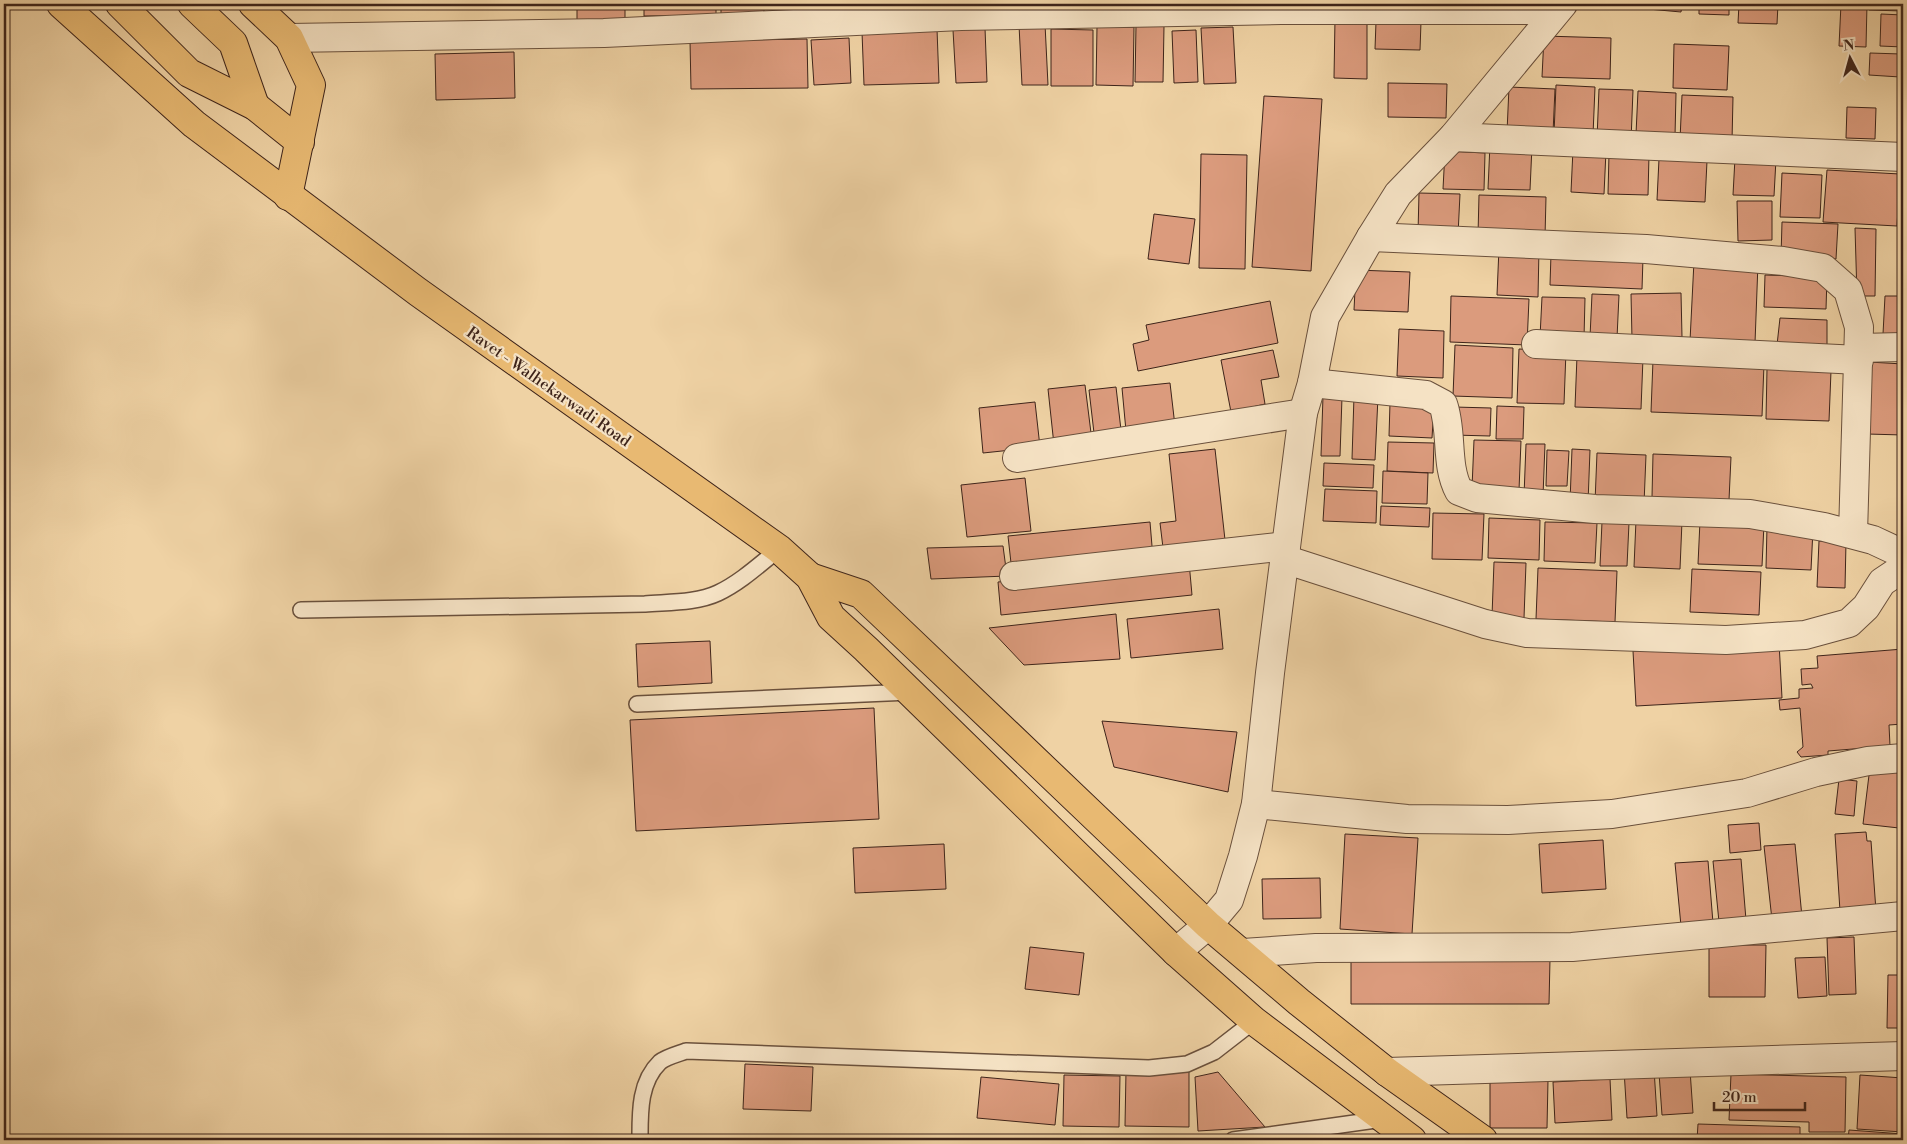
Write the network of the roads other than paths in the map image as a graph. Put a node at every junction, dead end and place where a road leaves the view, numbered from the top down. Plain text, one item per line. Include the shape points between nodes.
1 (61, 4) edge
2 (120, 4) edge
3 (192, 4) edge
4 (253, 4) edge
5 (1560, 7) edge
6 (289, 38) junction
7 (255, 106) junction
8 (1453, 137) junction
9 (300, 142) junction
10 (1903, 157) edge
11 (288, 196) junction
12 (1371, 237) junction
13 (1536, 344) dead end
14 (1903, 347) edge
15 (1859, 354) junction
16 (1312, 383) junction
17 (1303, 413) junction
18 (1017, 458) dead end
19 (1853, 534) junction
20 (779, 549) junction
21 (1285, 553) junction
22 (1903, 554) edge
23 (1903, 568) edge
24 (810, 576) junction
25 (1014, 576) dead end
26 (301, 610) dead end
27 (910, 692) junction
28 (637, 704) dead end
29 (1025, 749) junction
30 (1903, 758) edge
31 (995, 776) junction
32 (1256, 804) junction
33 (1903, 916) edge
34 (1208, 925) junction
35 (1176, 952) junction
36 (1244, 953) junction
37 (1254, 1021) junction
38 (1903, 1056) edge
39 (1387, 1072) junction
40 (1383, 1119) junction
41 (640, 1140) edge
42 (1233, 1140) edge
43 (1412, 1140) edge
44 (1483, 1140) edge

1 - 11 main road, Ravet - Walhekarwadi Road via 194,124
2 - 7 main road via 189,72
3 - 7 main road via 233,43
4 - 6 main road
5 - 6 street via 961,16 604,32
5 - 8 street
6 - 9 main road via 311,85
7 - 9 main road
8 - 10 street
8 - 12 street via 1398,194
9 - 11 main road
11 - 20 main road, Ravet - Walhekarwadi Road
12 - 15 street via 1646,249 1783,261 1824,268 1848,290 1860,327
12 - 16 street via 1325,317
13 - 15 street
14 - 15 street
15 - 19 street
16 - 17 street
16 - 19 street via 1426,395 1443,404 1448,419 1453,480 1459,491 1477,498 1595,509 1750,514
17 - 18 street
17 - 21 street
19 - 22 street
20 - 24 main road, Ravet - Walhekarwadi Road
20 - 26 lane via 738,581 717,593 698,598 645,604
21 - 23 street via 1485,624 1527,634 1726,640 1805,635 1849,623 1866,607 1882,582
21 - 25 street
21 - 32 street
24 - 27 main road via 831,617
24 - 29 main road via 861,594
27 - 28 lane
27 - 31 main road
29 - 31 main road
29 - 34 main road
30 - 32 street via 1868,761 1816,772 1747,793 1612,814 1508,820 1407,819
31 - 35 main road
32 - 34 street via 1229,900
33 - 36 street via 1572,947 1316,948
34 - 35 street
34 - 36 main road
35 - 37 main road
36 - 39 main road
37 - 40 main road
37 - 41 lane via 1214,1052 1187,1064 1149,1068 686,1051 661,1061 645,1083
38 - 39 street
39 - 44 main road
40 - 42 lane
40 - 43 main road

